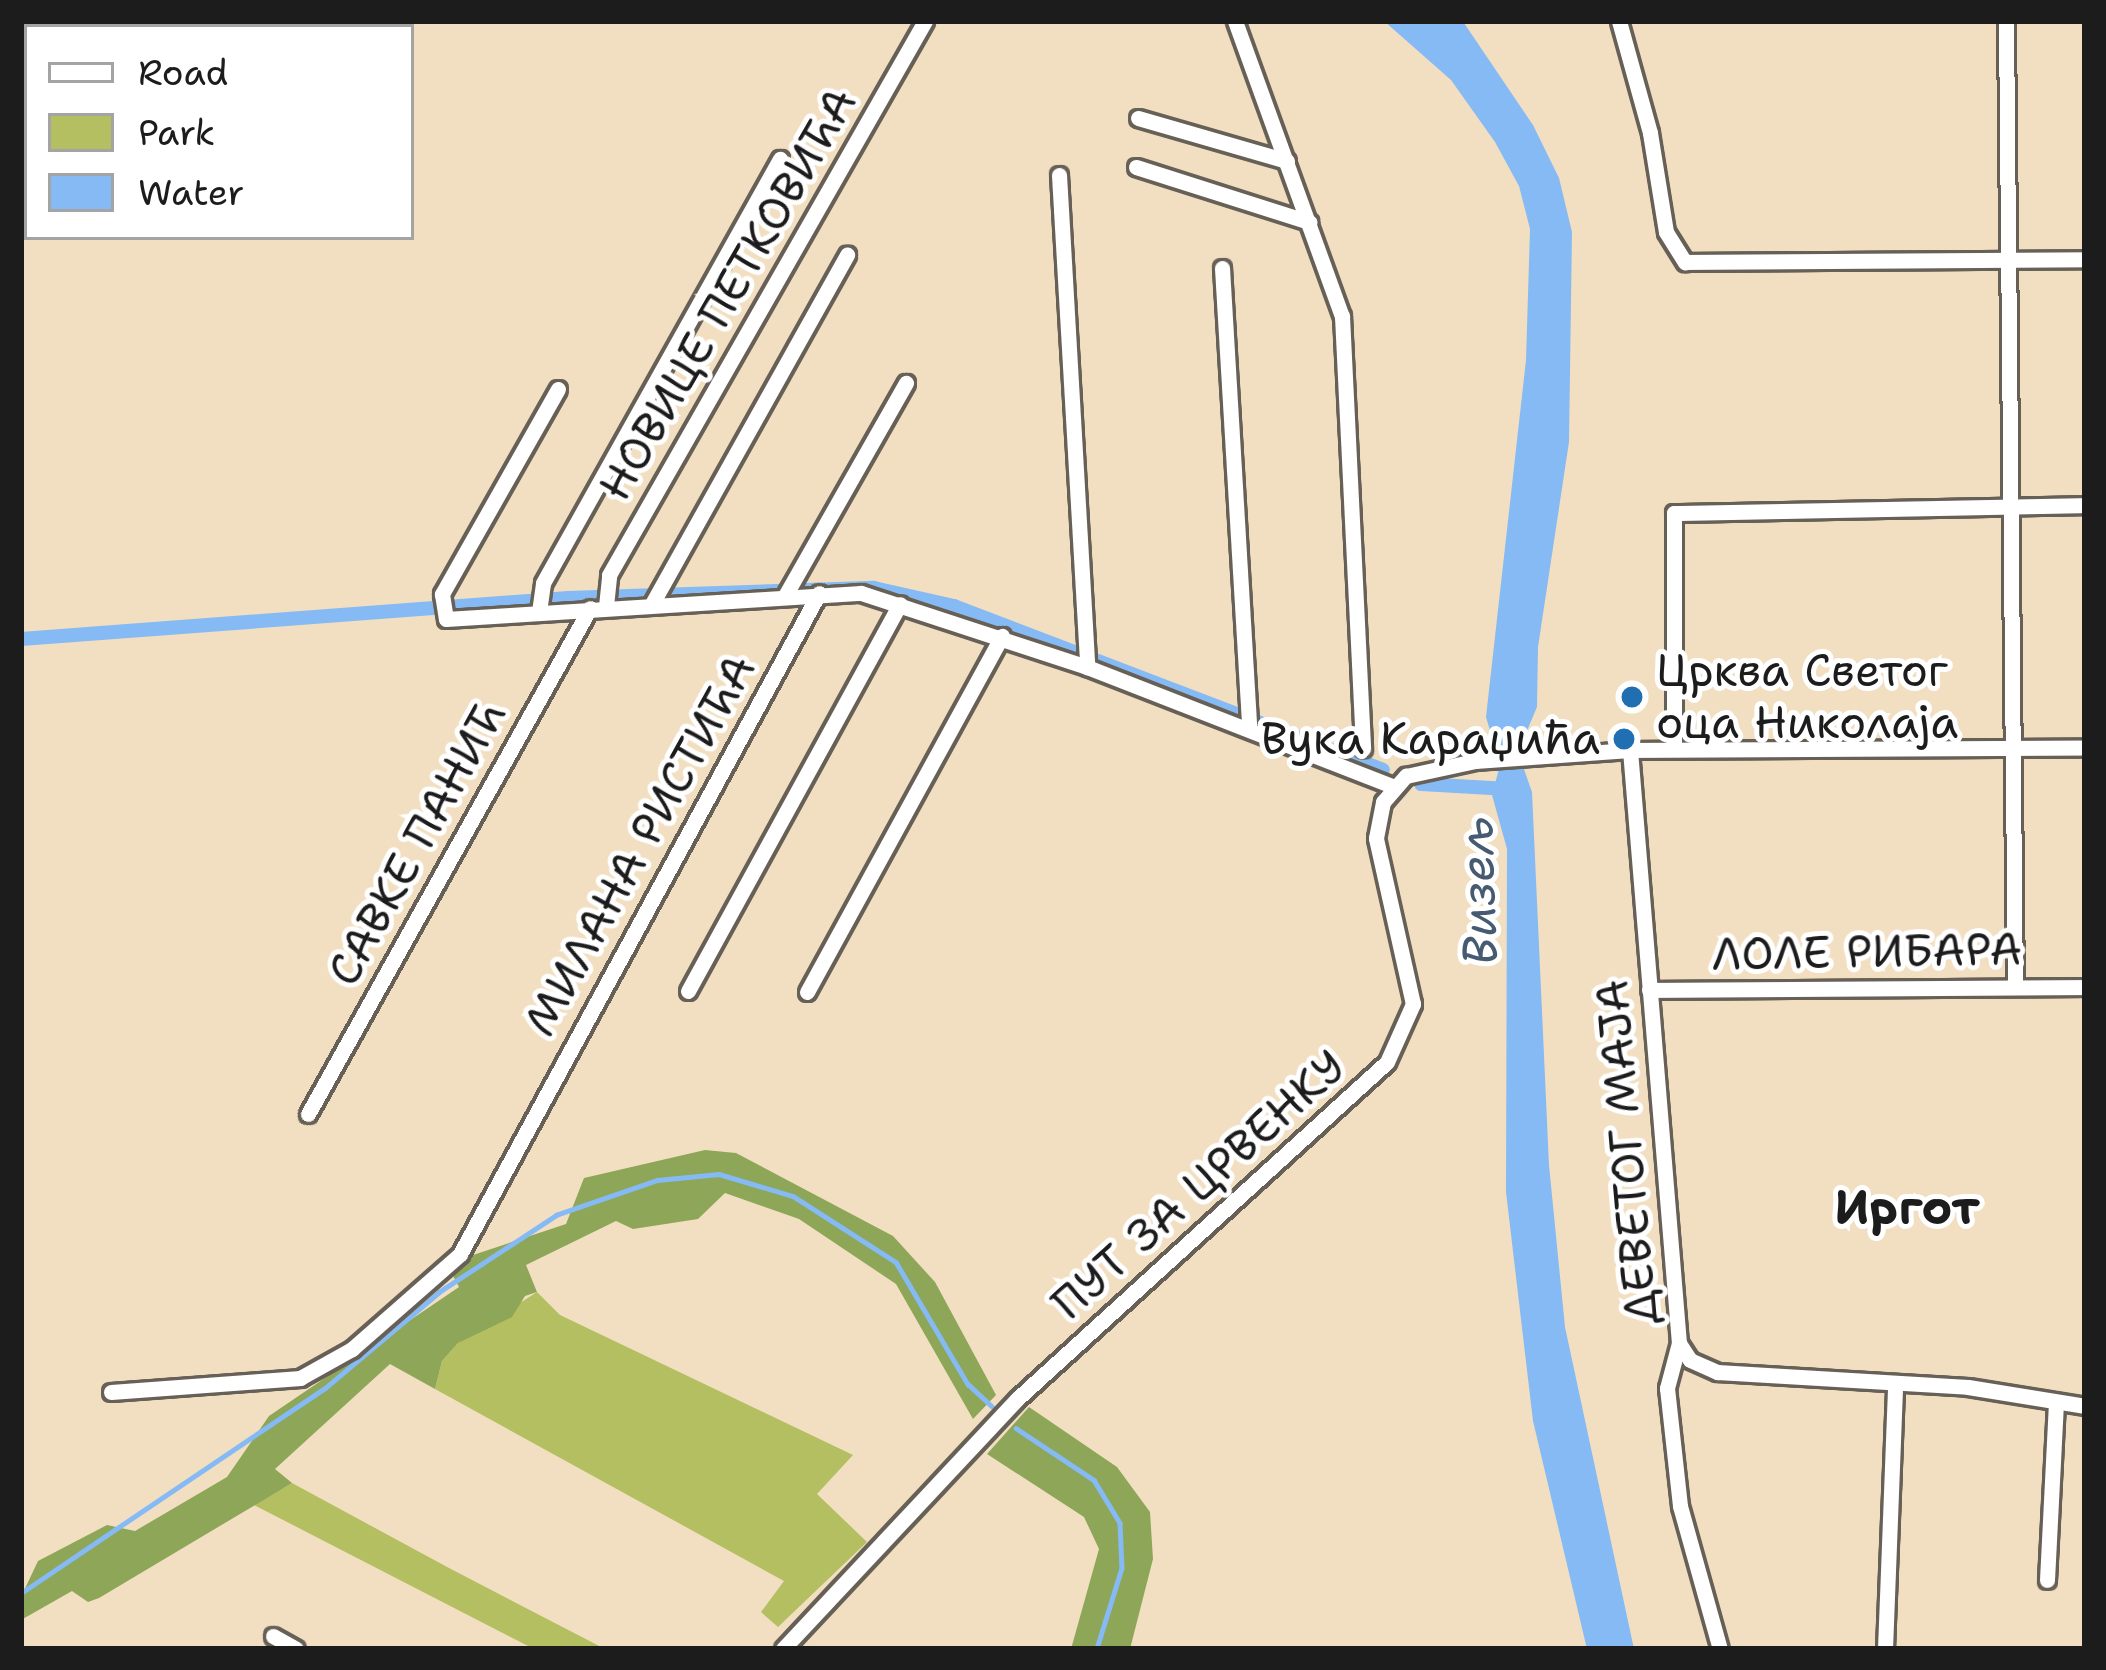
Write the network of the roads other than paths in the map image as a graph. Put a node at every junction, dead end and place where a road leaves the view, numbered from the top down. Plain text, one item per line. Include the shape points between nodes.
1 (925, 21) edge
2 (1235, 21) edge
3 (1619, 21) edge
4 (2006, 21) edge
5 (1138, 118) dead end
6 (780, 159) dead end
7 (1287, 161) junction
8 (1136, 167) dead end
9 (1059, 176) dead end
10 (1309, 221) junction
11 (847, 256) dead end
12 (2010, 259) junction
13 (2085, 259) edge
14 (1222, 268) dead end
15 (906, 383) dead end
16 (559, 389) dead end
17 (2012, 506) junction
18 (2085, 506) edge
19 (819, 593) junction
20 (786, 594) junction
21 (653, 602) junction
22 (900, 604) junction
23 (598, 607) junction
24 (539, 612) junction
25 (1002, 637) junction
26 (1088, 658) junction
27 (1250, 719) junction
28 (1363, 748) dead end
29 (2012, 748) junction
30 (2085, 748) edge
31 (1674, 749) junction
32 (1630, 750) junction
33 (1393, 787) junction
34 (2015, 986) junction
35 (2085, 987) edge
36 (1649, 990) junction
37 (688, 992) dead end
38 (807, 992) dead end
39 (308, 1114) dead end
40 (1678, 1343) junction
41 (1895, 1383) junction
42 (111, 1392) dead end
43 (2056, 1403) junction
44 (2085, 1406) edge
45 (2047, 1580) dead end
46 (273, 1636) dead end
47 (296, 1649) edge
48 (783, 1649) edge
49 (1720, 1649) edge
50 (1885, 1649) edge

1 - 23 street, НОВИЦЕ ПЕТКОВИЋА
2 - 7 street
3 - 12 street via 1670,249 1694,262
4 - 12 street
5 - 7 street
6 - 24 street via 543,583
7 - 10 street
8 - 10 street
9 - 26 street
10 - 28 street via 1342,316
11 - 21 street
12 - 13 street
12 - 17 street
14 - 27 street
15 - 20 street
16 - 24 street via 439,602 453,620
17 - 18 street
17 - 29 street
17 - 31 street via 1684,509 1669,524
19 - 20 street
19 - 22 street
19 - 42 street, МИЛАНА РИСТИЋА via 460,1254 326,1367 274,1383
20 - 21 street
21 - 23 street
22 - 25 street
22 - 37 street
23 - 24 street
23 - 39 street, САВКЕ ПАНИЋ
25 - 26 street
25 - 38 street
26 - 27 street
27 - 33 street
29 - 30 street
29 - 31 street
29 - 34 street
31 - 32 street
32 - 33 street via 1422,769
32 - 36 street, ДЕВЕТОГ МАЈА
33 - 48 street, ПУТ ЗА ЦРВЕНКУ via 1376,838 1412,1004 1387,1062 1017,1399
34 - 35 street, ЛОЛЕ РИБАРА
34 - 36 street, ЛОЛЕ РИБАРА
36 - 40 street, ДЕВЕТОГ МАЈА
40 - 41 street, ДЕВЕТОГ МАЈА via 1708,1370
40 - 49 street via 1667,1388 1680,1506
41 - 43 street, ДЕВЕТОГ МАЈА
41 - 50 street
43 - 44 street, ДЕВЕТОГ МАЈА
43 - 45 street
46 - 47 street

